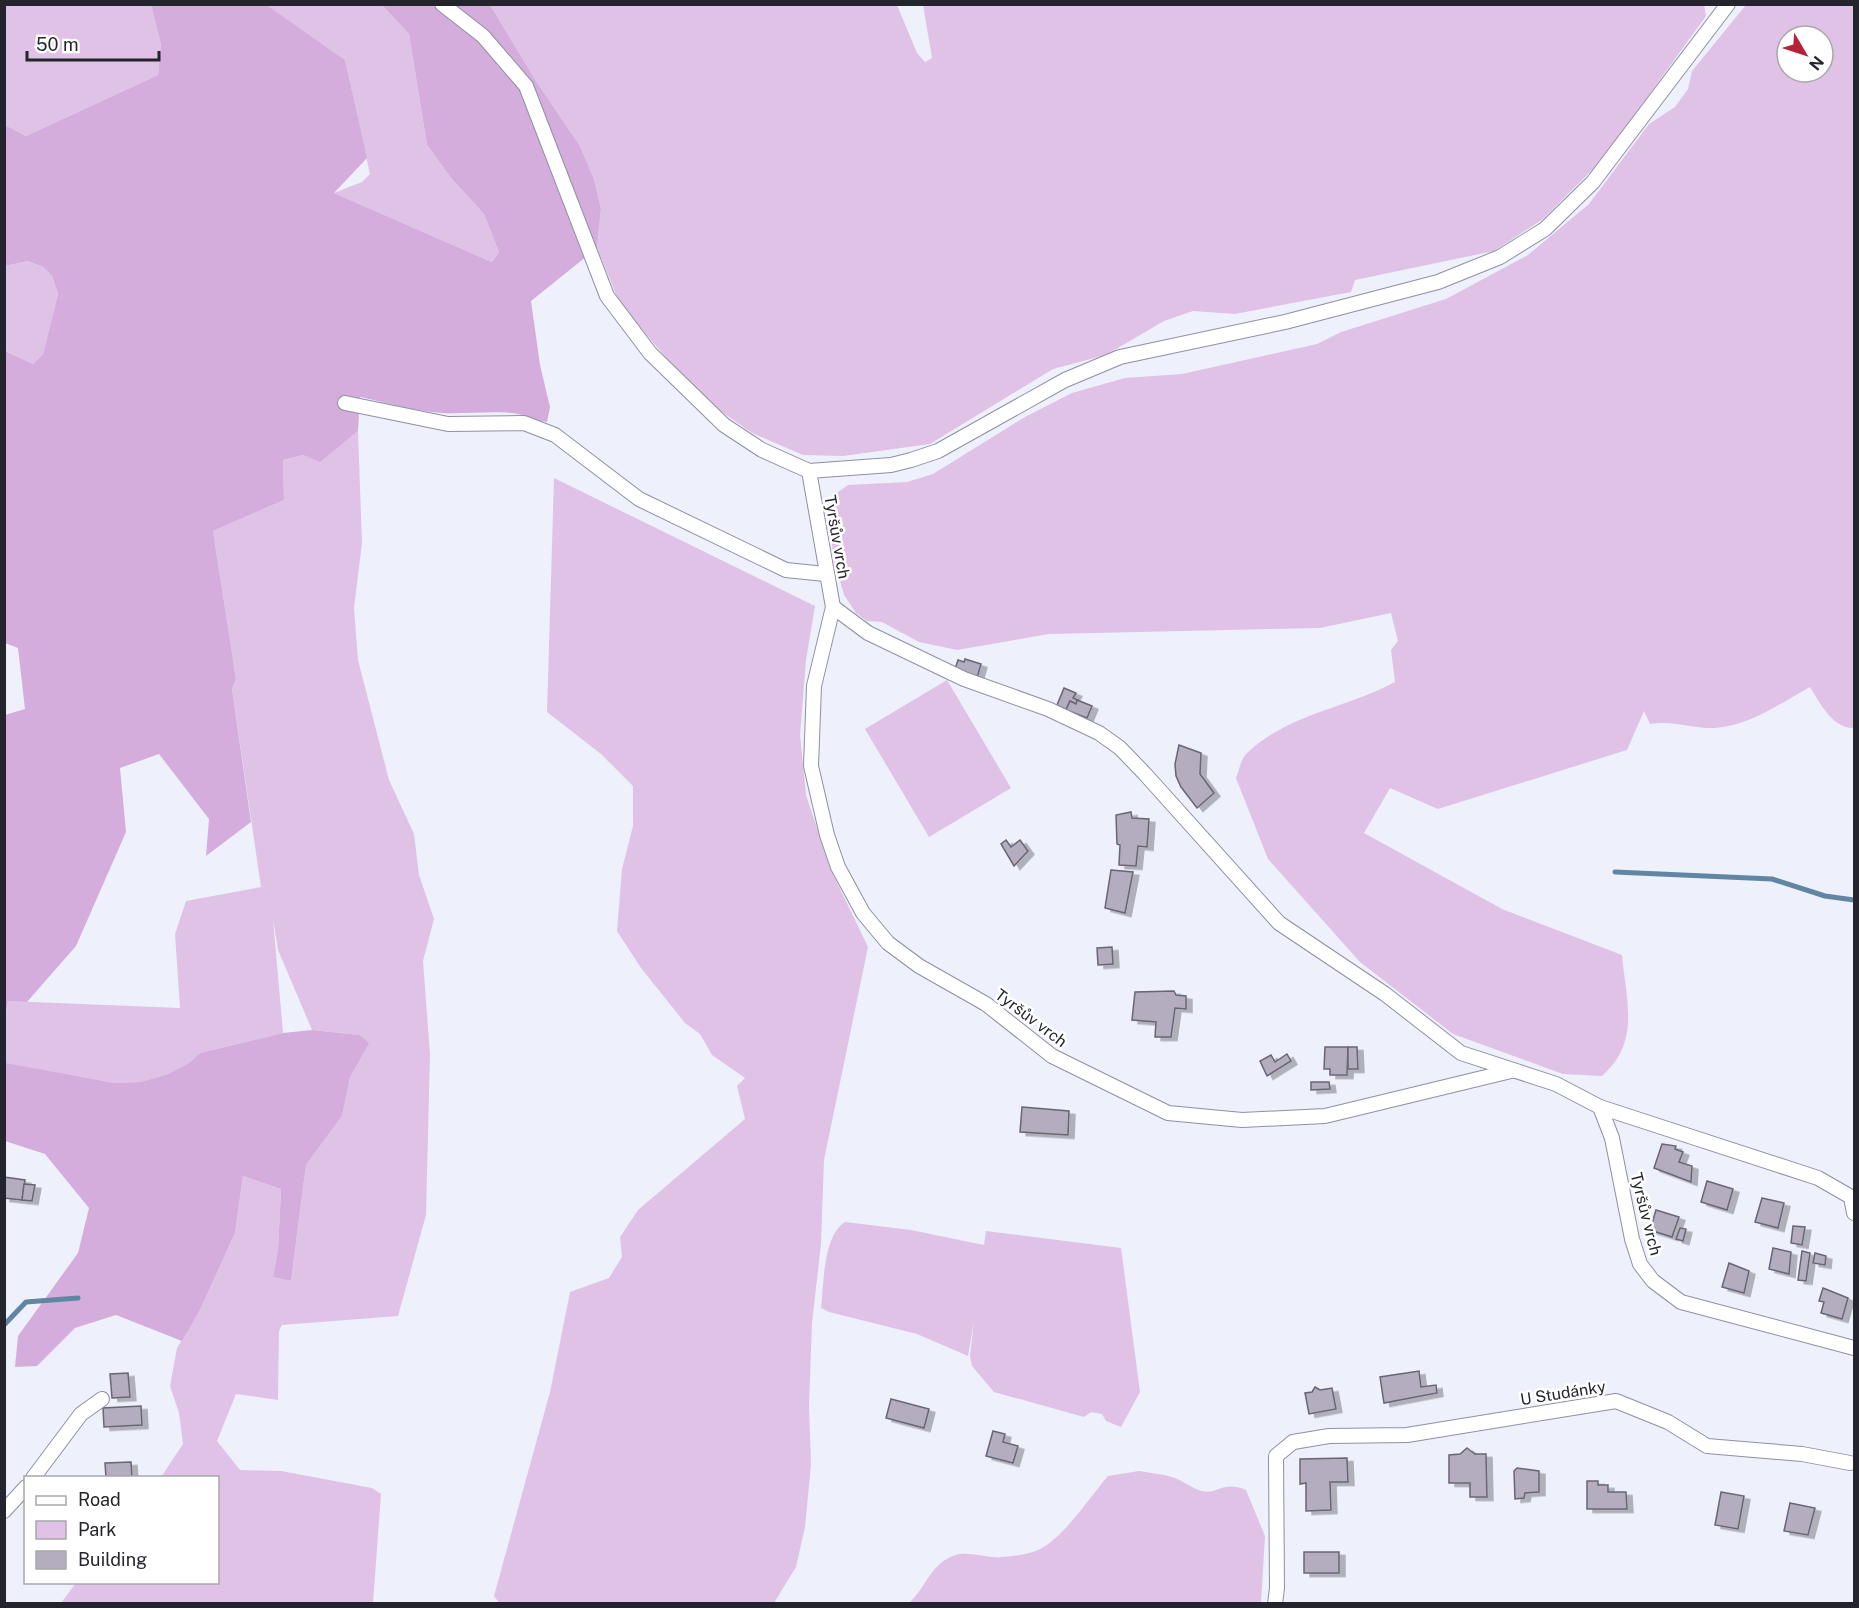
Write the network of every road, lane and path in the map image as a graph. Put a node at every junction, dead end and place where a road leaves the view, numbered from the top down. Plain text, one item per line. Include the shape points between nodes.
1 (442, 4) edge
2 (1728, 4) edge
3 (345, 404) dead end
4 (809, 471) junction
5 (825, 574) junction
6 (833, 607) junction
7 (1511, 1071) junction
8 (1600, 1107) junction
9 (1854, 1213) edge
10 (1854, 1348) edge
11 (102, 1399) dead end
12 (1853, 1466) edge
13 (34, 1476) edge
14 (24, 1489) edge
15 (4, 1511) edge
16 (1275, 1604) edge

1 - 4 street via 483,36 526,86 607,296 650,353 724,425 762,450
2 - 4 street via 1593,182 1545,229 1500,257 1438,282 1340,308 1120,357 1065,380 929,454 891,465
3 - 5 street via 448,424 524,423 555,435 639,499 786,570
4 - 5 street, Tyršův vrch
5 - 6 street, Tyršův vrch
6 - 7 street, Tyršův vrch via 868,633 964,679 1048,709 1099,733 1145,774 1279,923 1385,994 1461,1053
6 - 7 street, Tyršův vrch via 814,686 811,766 838,867 867,919 905,957 986,1004 1052,1056 1168,1113 1242,1120 1325,1116
7 - 8 street, Tyršův vrch via 1556,1084
8 - 9 street via 1818,1178 1851,1197
8 - 10 street, Tyršův vrch via 1612,1138 1632,1239 1640,1264 1653,1281 1681,1302
11 - 13 street via 81,1414
12 - 16 street, U Studánky via 1802,1454 1707,1446 1668,1422 1616,1401 1407,1435 1329,1436 1293,1442 1276,1456
14 - 15 street

